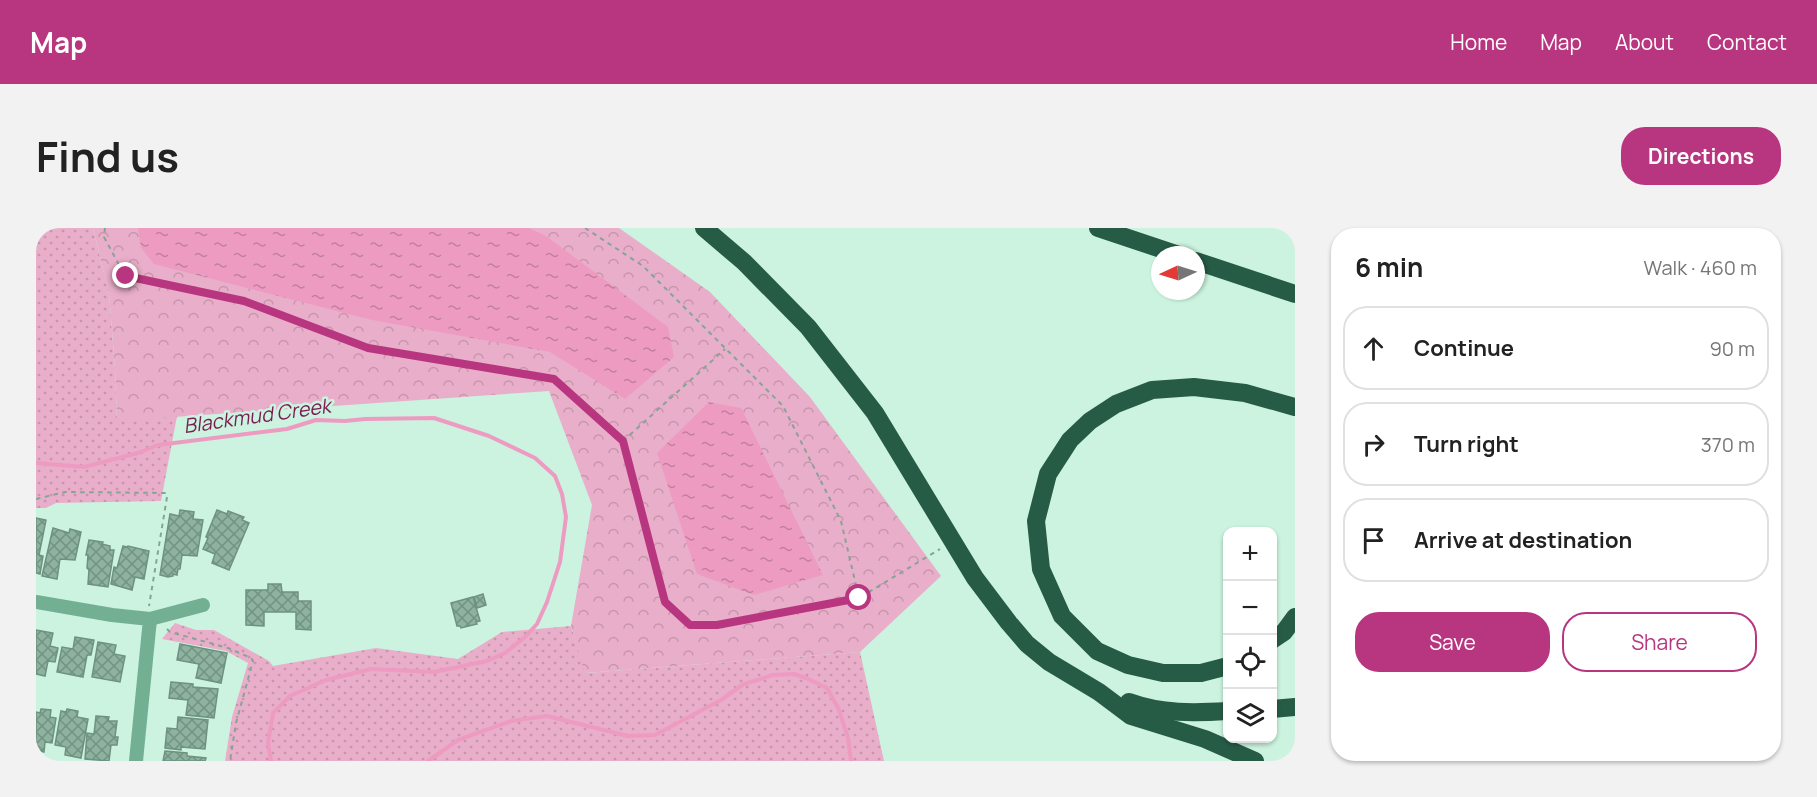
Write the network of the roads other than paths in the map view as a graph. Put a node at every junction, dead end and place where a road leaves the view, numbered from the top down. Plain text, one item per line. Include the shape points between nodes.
1 (704, 228) edge
2 (1098, 228) edge
3 (1152, 246) edge
4 (1205, 264) edge
5 (1295, 294) edge
6 (1295, 407) edge
7 (36, 602) edge
8 (203, 605) dead end
9 (149, 613) junction
10 (1295, 617) edge
11 (1277, 637) edge
12 (1223, 667) edge
13 (1099, 692) junction
14 (1295, 707) edge
15 (1277, 709) edge
16 (1223, 711) edge
17 (136, 761) edge
18 (1255, 761) edge

1 - 13 highway via 808,327 875,413 975,578 1009,623 1049,662
2 - 3 highway
4 - 5 highway
6 - 12 highway via 1245,393 1194,387 1152,390 1116,404 1090,421 1070,440 1048,474 1036,521 1041,570 1062,616 1097,651 1128,665 1163,674 1201,673
7 - 9 street via 112,615
8 - 9 street
9 - 17 street
10 - 11 highway
13 - 16 highway via 1149,709
13 - 18 highway via 1131,716 1205,739
14 - 15 highway

